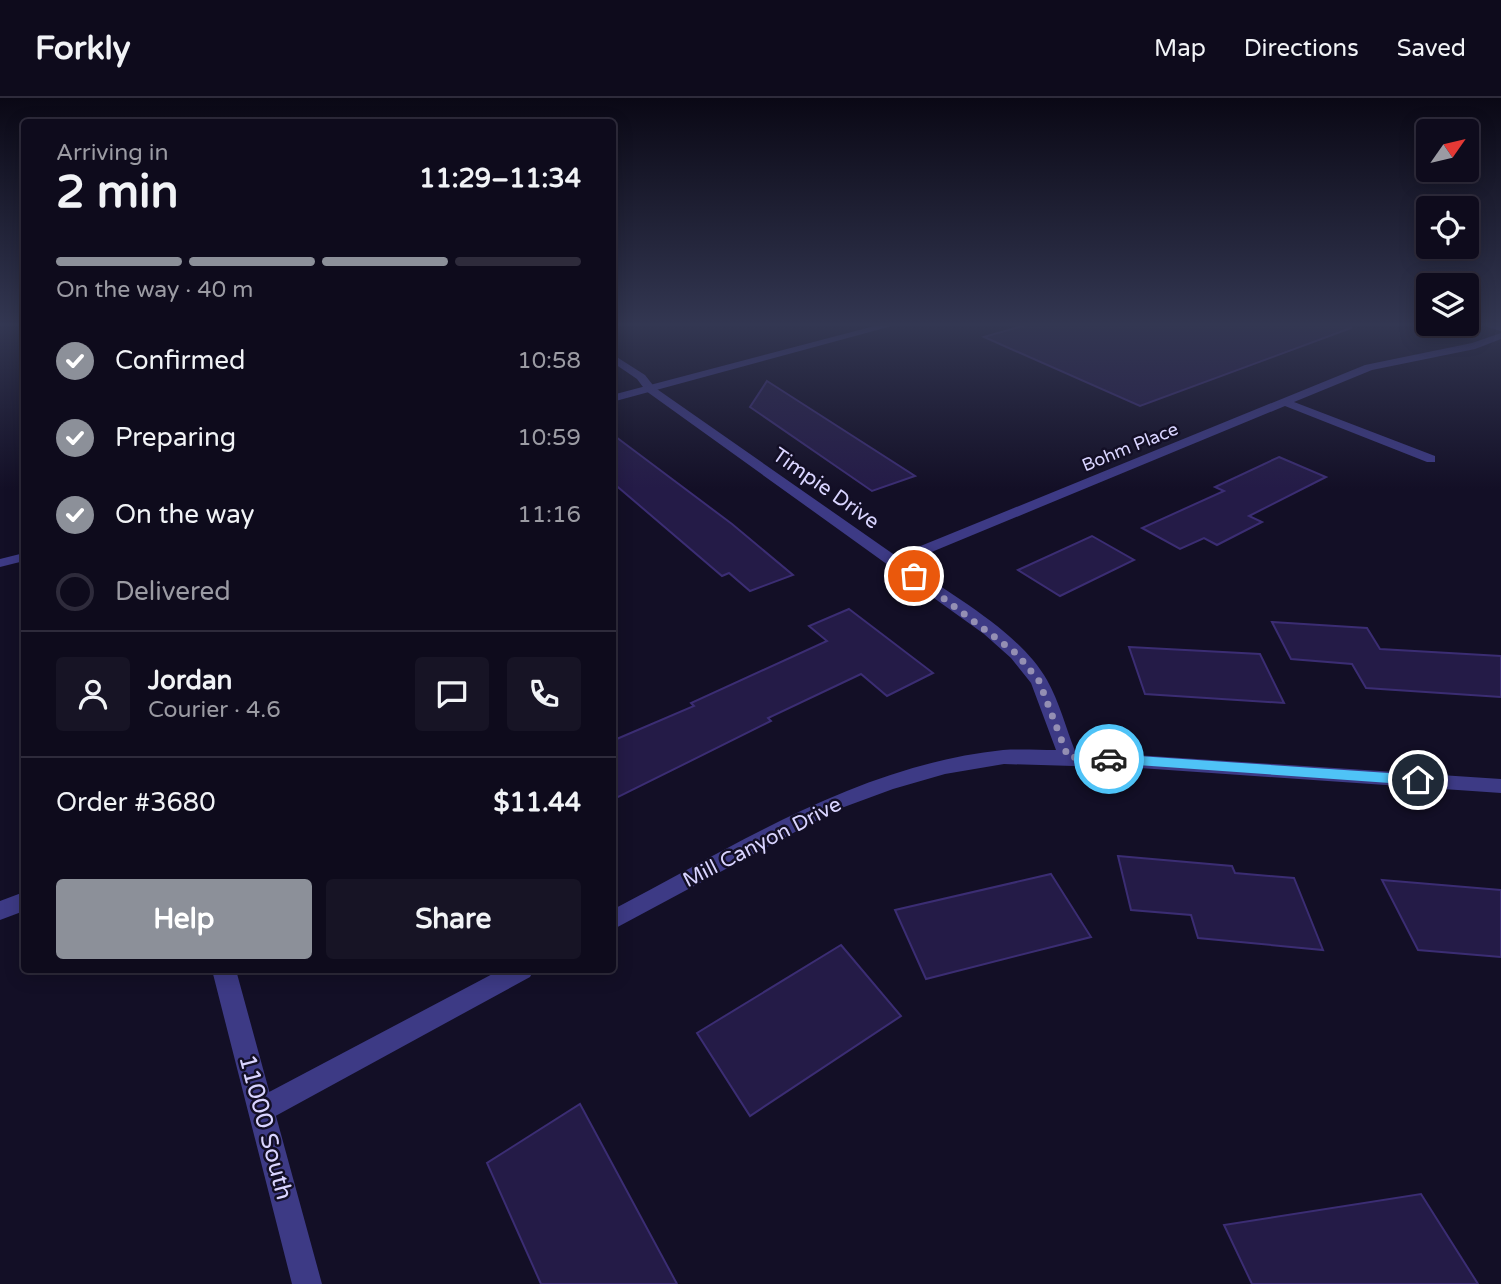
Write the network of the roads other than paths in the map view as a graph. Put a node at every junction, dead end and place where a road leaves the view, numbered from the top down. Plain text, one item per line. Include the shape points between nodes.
1 (642, 378) edge
2 (690, 378) edge
3 (1342, 378) edge
4 (650, 389) junction
5 (616, 398) edge
6 (1285, 402) junction
7 (1431, 458) dead end
8 (21, 558) edge
9 (895, 562) junction
10 (0, 564) edge
11 (1068, 757) junction
12 (1501, 786) edge
13 (21, 902) edge
14 (0, 911) edge
15 (616, 919) edge
16 (225, 973) edge
17 (516, 973) edge
18 (261, 1110) junction
19 (307, 1284) edge

1 - 4 street, Timpie Drive
2 - 4 street
3 - 6 street, Bohm Place
4 - 5 street
4 - 9 street, Timpie Drive
6 - 7 street
6 - 9 street, Bohm Place
8 - 10 street
9 - 11 street, Timpie Drive via 1017,654 1039,681
11 - 12 street, Mill Canyon Drive
11 - 15 street, Mill Canyon Drive via 1004,757 888,783 829,805
13 - 14 street
16 - 18 street, 11000 South
17 - 18 street
18 - 19 street, 11000 South

